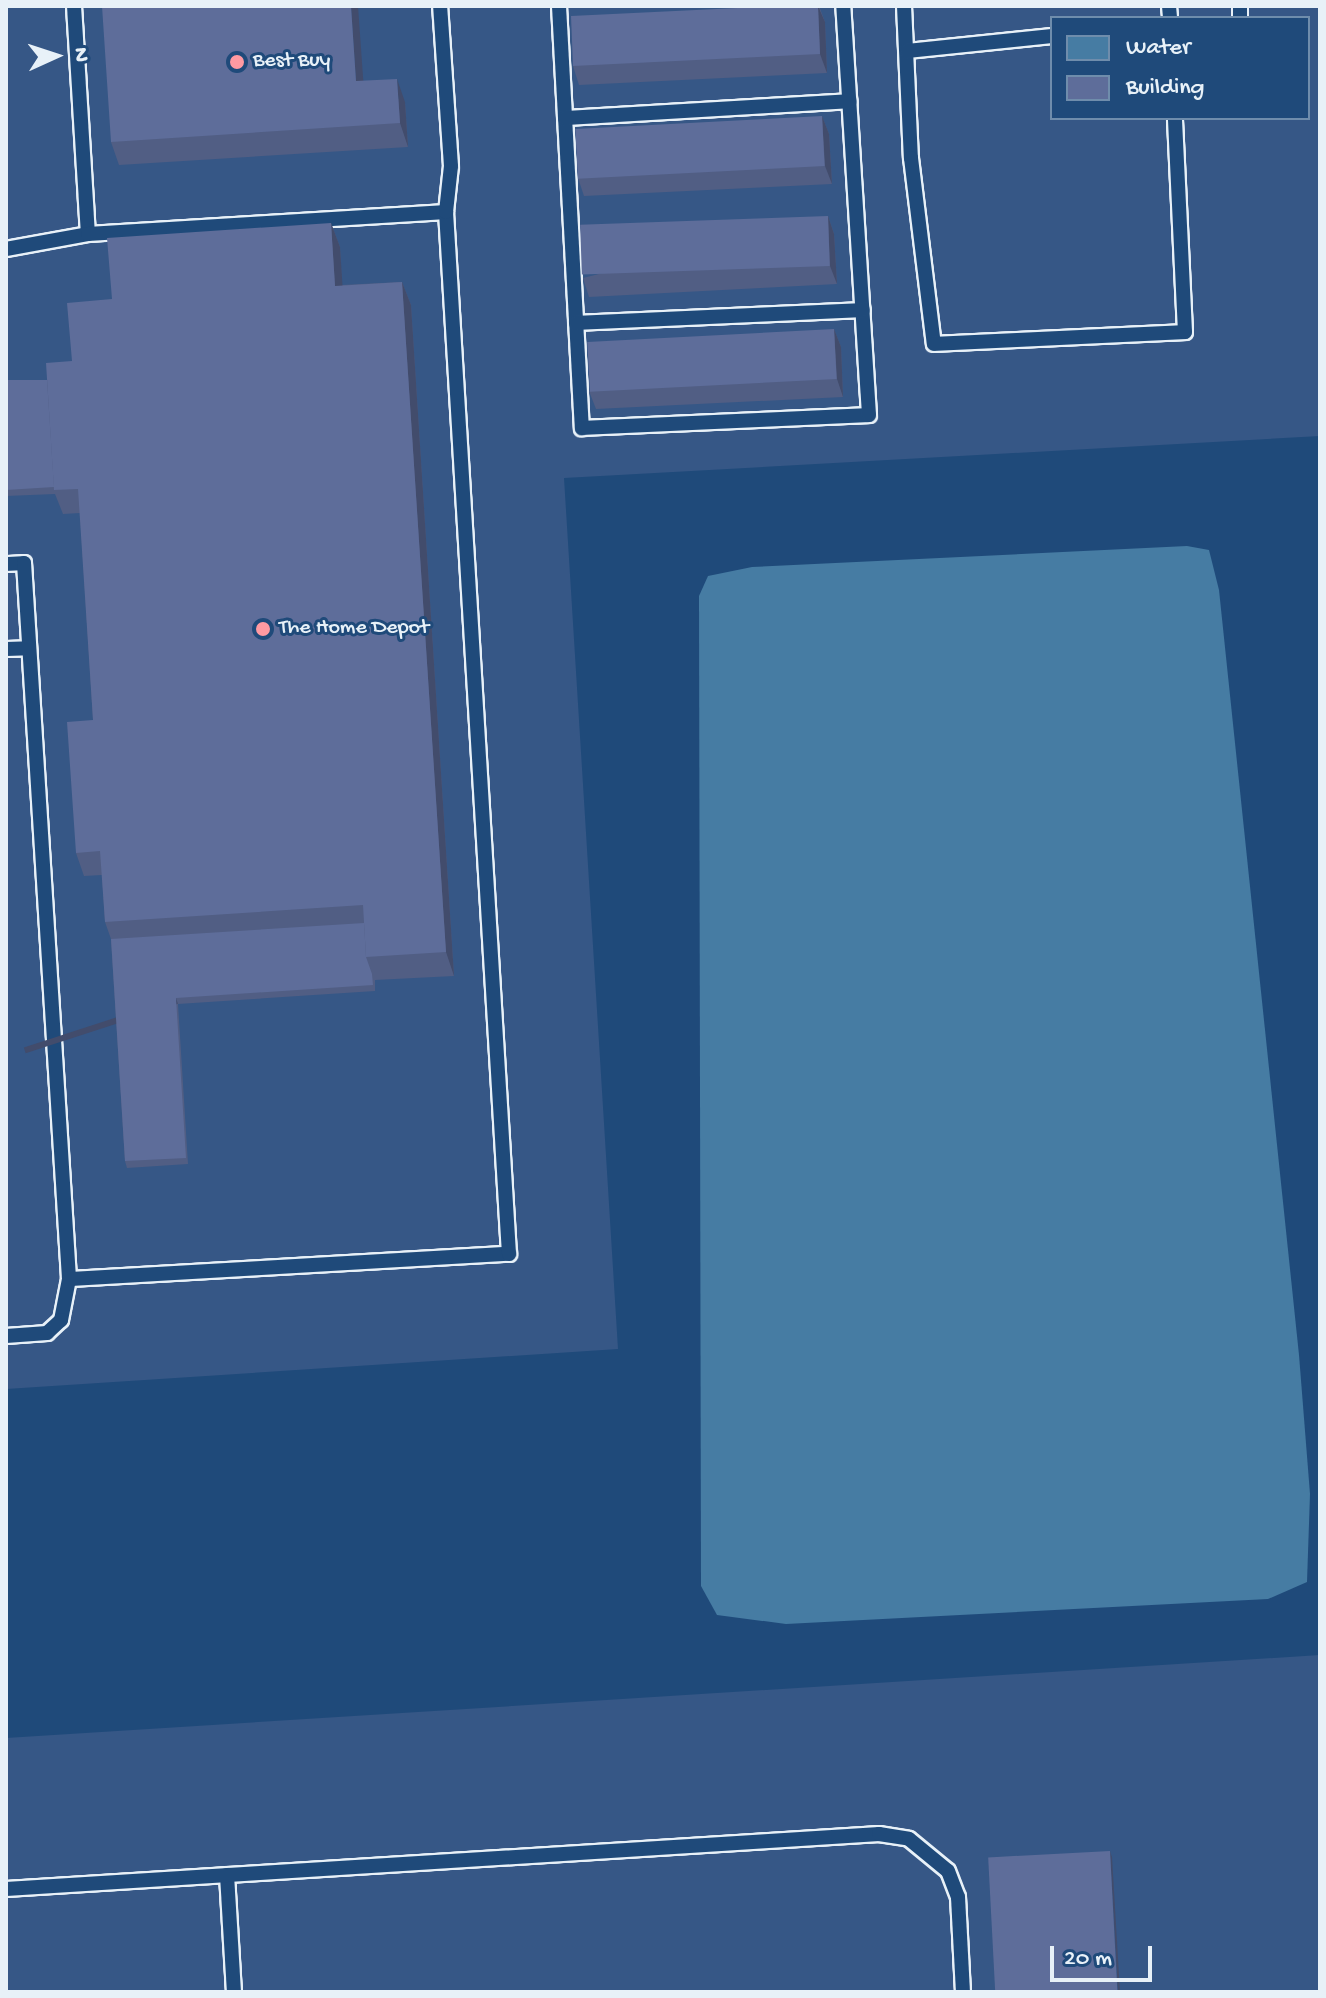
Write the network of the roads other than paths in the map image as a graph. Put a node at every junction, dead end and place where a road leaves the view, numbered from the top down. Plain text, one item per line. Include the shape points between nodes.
1 (74, 6) edge
2 (440, 6) edge
3 (559, 6) edge
4 (843, 6) edge
5 (904, 6) edge
6 (1050, 36) edge
7 (907, 51) junction
8 (849, 101) junction
9 (565, 118) junction
10 (1175, 120) edge
11 (446, 212) junction
12 (88, 234) junction
13 (6, 249) edge
14 (863, 310) junction
15 (576, 323) junction
16 (6, 564) edge
17 (29, 648) junction
18 (6, 649) edge
19 (69, 1279) junction
20 (6, 1336) edge
21 (227, 1875) junction
22 (6, 1889) edge
23 (234, 1992) edge
24 (963, 1992) edge

1 - 12 lane
2 - 11 lane via 451,166
3 - 9 lane
4 - 8 lane
5 - 7 lane
6 - 7 lane
7 - 10 lane via 911,158 934,344 1185,332
8 - 9 lane
8 - 14 lane
9 - 15 lane
11 - 12 lane
11 - 19 lane via 509,1254
12 - 13 lane
14 - 15 lane
14 - 15 lane via 869,415 853,416 582,428
16 - 17 lane via 24,563
17 - 18 lane
17 - 19 lane
19 - 20 lane via 61,1320 47,1333
21 - 22 lane
21 - 23 lane
21 - 24 lane via 879,1834 909,1839 948,1871 958,1897

